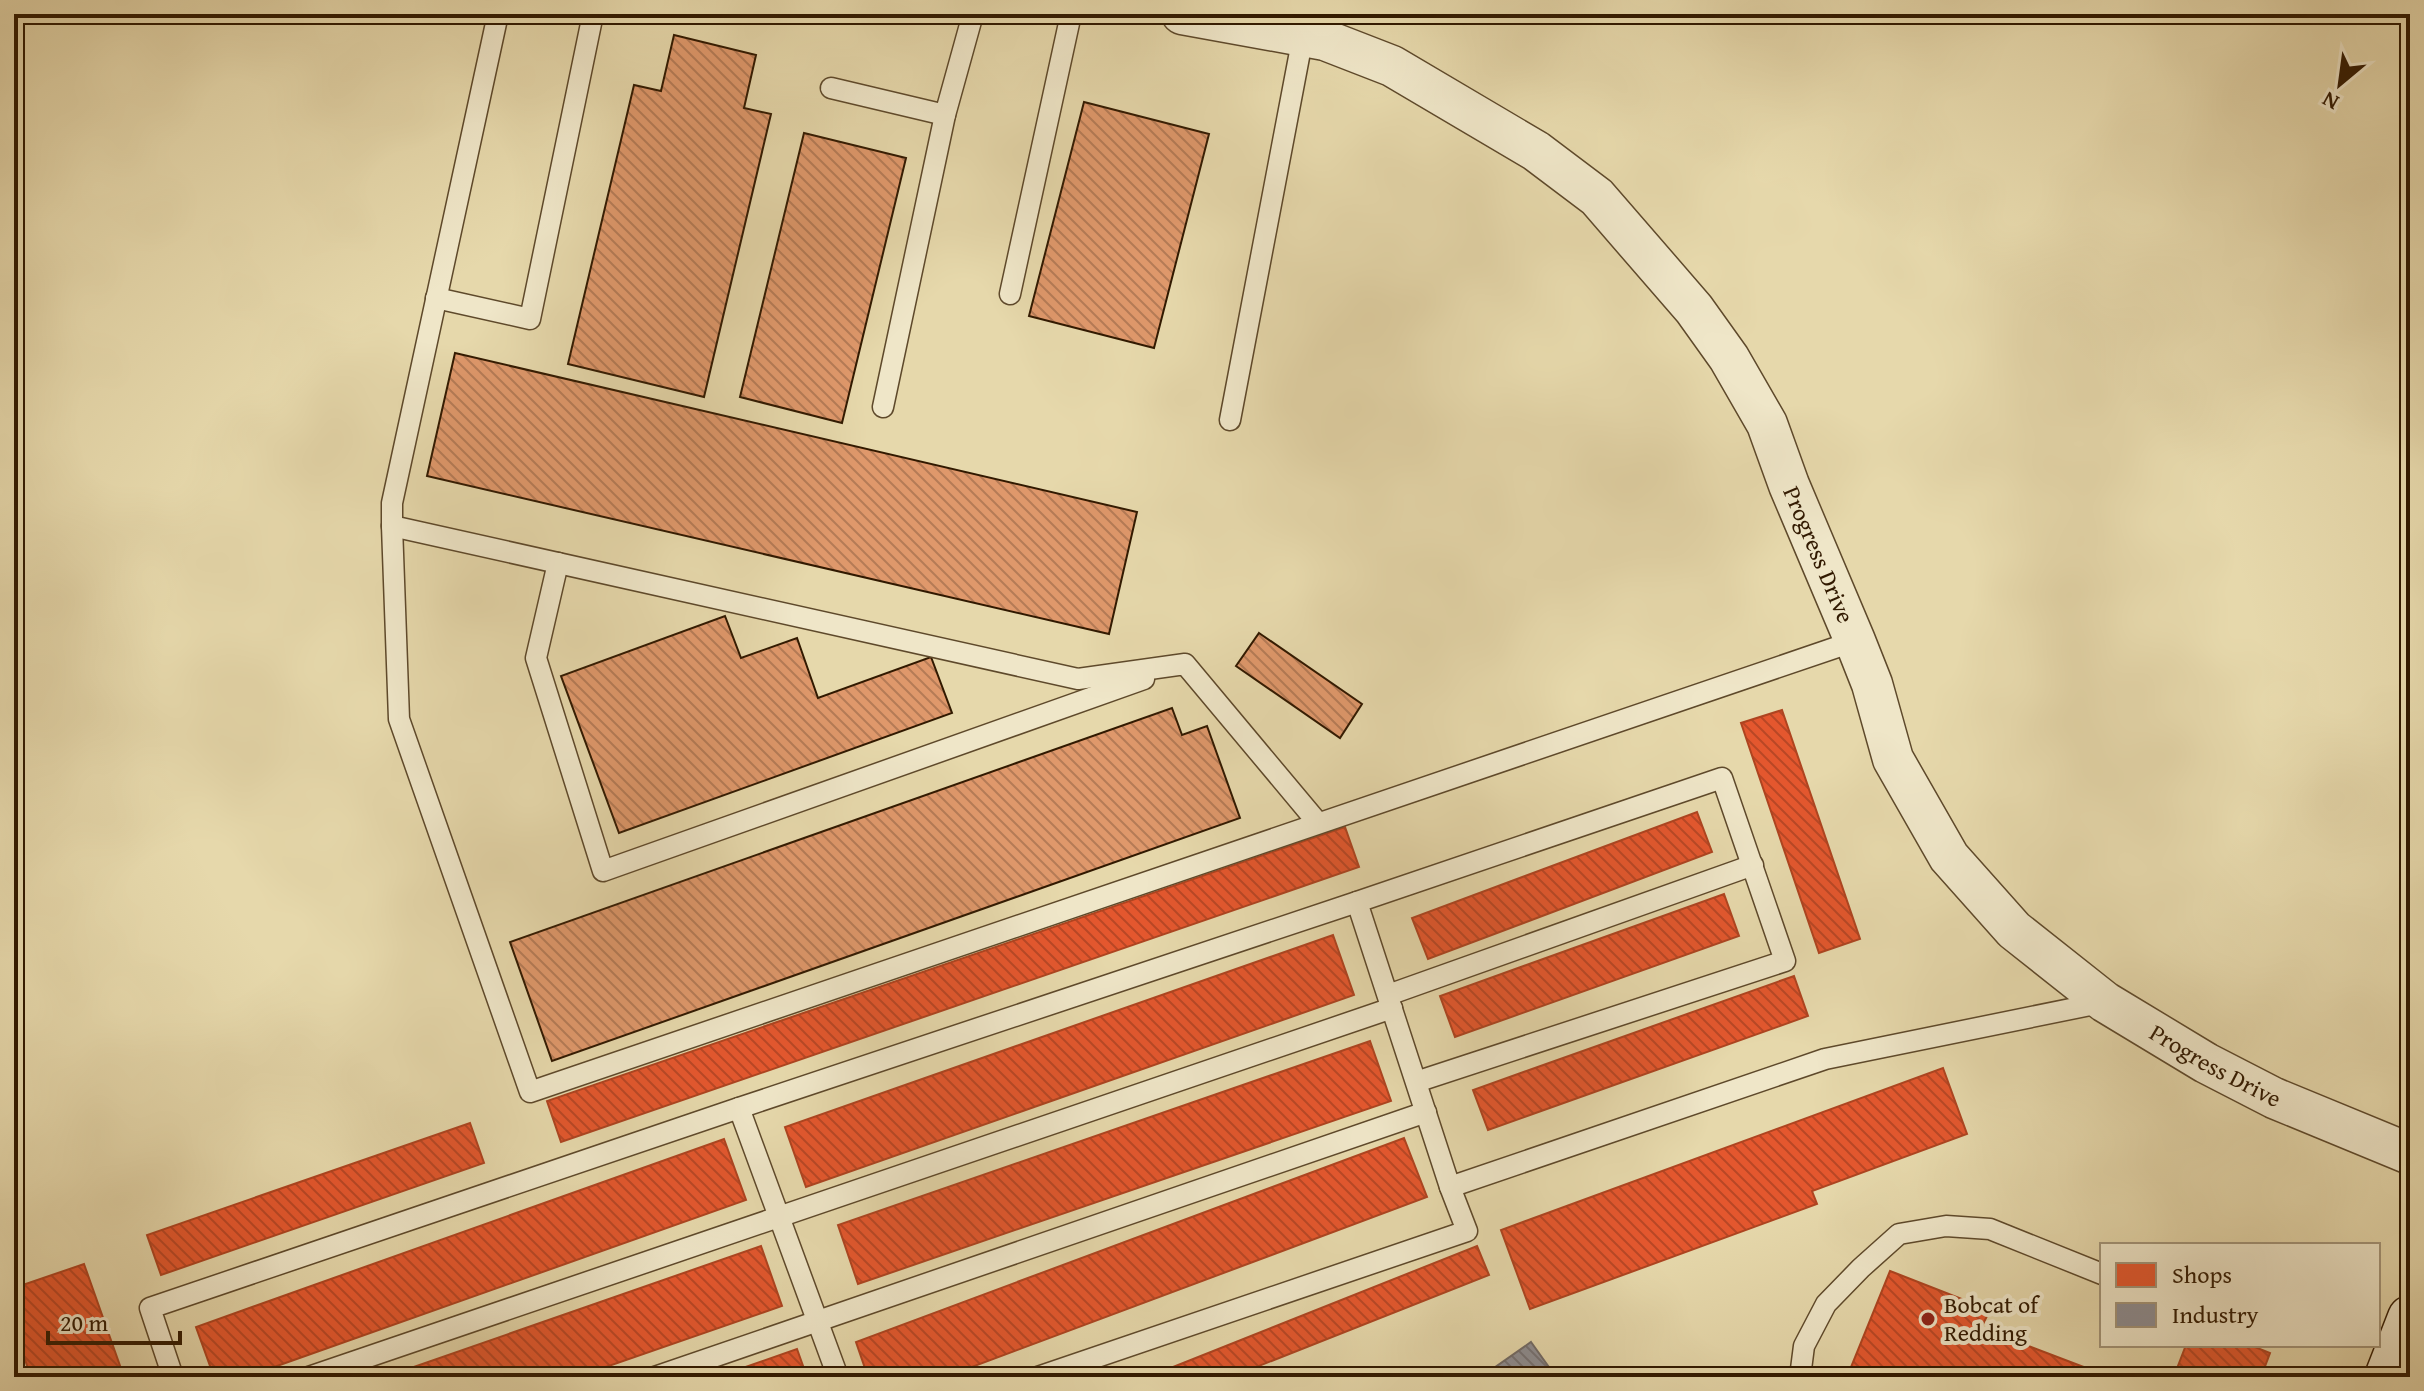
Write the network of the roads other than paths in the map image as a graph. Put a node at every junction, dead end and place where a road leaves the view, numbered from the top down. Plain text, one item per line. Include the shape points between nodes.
1 (498, 14) edge
2 (593, 14) edge
3 (973, 14) edge
4 (1071, 14) edge
5 (1182, 14) edge
6 (1303, 36) junction
7 (831, 88) dead end
8 (945, 115) junction
9 (1010, 294) dead end
10 (436, 298) junction
11 (883, 407) dead end
12 (1230, 420) dead end
13 (392, 526) junction
14 (558, 563) junction
15 (1855, 641) junction
16 (1185, 664) junction
17 (1318, 823) junction
18 (1753, 865) junction
19 (1357, 902) junction
20 (1390, 1002) junction
21 (2105, 1002) junction
22 (1416, 1082) junction
23 (739, 1108) junction
24 (1426, 1112) junction
25 (2410, 1154) edge
26 (1450, 1187) junction
27 (778, 1216) junction
28 (2100, 1273) edge
29 (2410, 1318) edge
30 (818, 1322) junction
31 (173, 1377) edge
32 (309, 1377) edge
33 (655, 1377) edge
34 (838, 1377) edge
35 (1038, 1377) edge
36 (1800, 1377) edge
37 (2387, 1377) edge

1 - 10 lane
2 - 10 lane via 530,319
3 - 8 lane
4 - 9 lane
5 - 6 street, Progress Drive
6 - 12 lane
6 - 15 street, Progress Drive via 1392,66 1536,151 1597,197 1694,309 1729,358 1767,424
7 - 8 lane
8 - 11 lane
10 - 13 lane via 392,503
13 - 14 lane
13 - 17 lane via 399,719 530,1092
14 - 16 lane via 1078,679
14 - 16 lane via 536,658 603,871
15 - 17 lane
15 - 21 street, Progress Drive via 1893,759 1949,857 2014,930
16 - 17 lane
18 - 19 lane via 1722,778
18 - 20 lane
18 - 22 lane via 1785,961
19 - 20 lane
19 - 23 lane
20 - 22 lane
20 - 27 lane
21 - 25 street, Progress Drive via 2274,1098
21 - 26 lane via 1825,1059
22 - 24 lane
23 - 27 lane
23 - 31 lane via 150,1308
24 - 26 lane
24 - 30 lane
26 - 35 lane via 1467,1231
27 - 30 lane
27 - 32 lane
28 - 36 lane via 1990,1229 1946,1226 1899,1234 1826,1304 1804,1346
29 - 37 street
30 - 33 lane
30 - 34 lane

